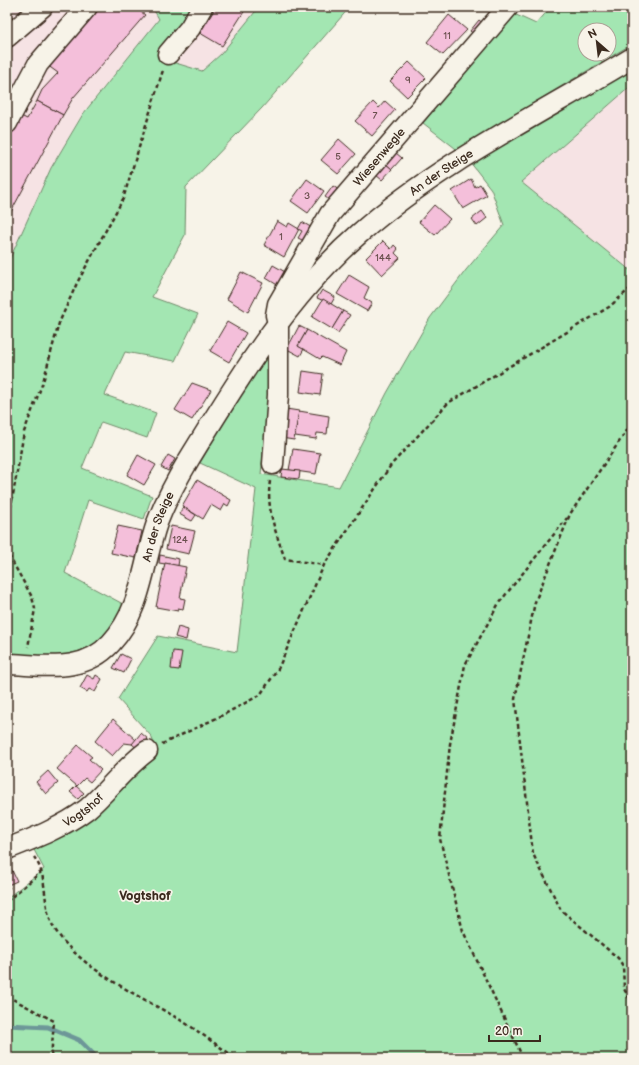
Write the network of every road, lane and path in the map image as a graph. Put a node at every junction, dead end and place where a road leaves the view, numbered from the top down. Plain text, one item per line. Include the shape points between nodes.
1 (42, 7) edge
2 (87, 7) edge
3 (202, 7) edge
4 (508, 7) edge
5 (7, 37) edge
6 (168, 54) joint
7 (632, 58) edge
8 (7, 123) edge
9 (632, 287) edge
10 (278, 323) junction
11 (632, 424) edge
12 (273, 464) joint
13 (570, 514) junction
14 (7, 529) edge
15 (7, 549) edge
16 (324, 565) junction
17 (17, 664) edge
18 (147, 751) joint
19 (12, 847) edge
20 (42, 872) junction
21 (7, 901) edge
22 (7, 996) edge
23 (632, 1003) edge
24 (232, 1056) dead end
25 (51, 1058) edge
26 (523, 1058) edge

1 - 5 street
2 - 8 street via 38,64
3 - 6 street via 190,28
4 - 10 street, Wiesenwegle via 330,214 278,304
6 - 14 path via 123,199 77,283 59,323 43,382 24,432
7 - 10 street, An der Steige via 506,131 425,183 360,233 319,274
9 - 16 path via 610,307 448,403 390,465
10 - 12 street via 278,395
10 - 17 street, An der Steige via 206,431 176,482 157,523 134,606 124,626 110,644 92,658 70,666
11 - 13 path
12 - 16 path via 269,491 271,521 285,559
13 - 23 path via 535,602 515,699 533,854 561,910 618,958 623,966 624,989
13 - 26 path via 499,603 465,665 450,744 440,839 463,931
15 - 17 path via 32,597 35,609 28,646
16 - 18 path via 278,669 260,695
18 - 19 street, Vogtshof via 86,809 58,828
19 - 20 path via 34,857
20 - 21 path
20 - 24 path via 48,916 72,951 148,1002 190,1026
22 - 25 path via 54,1021

